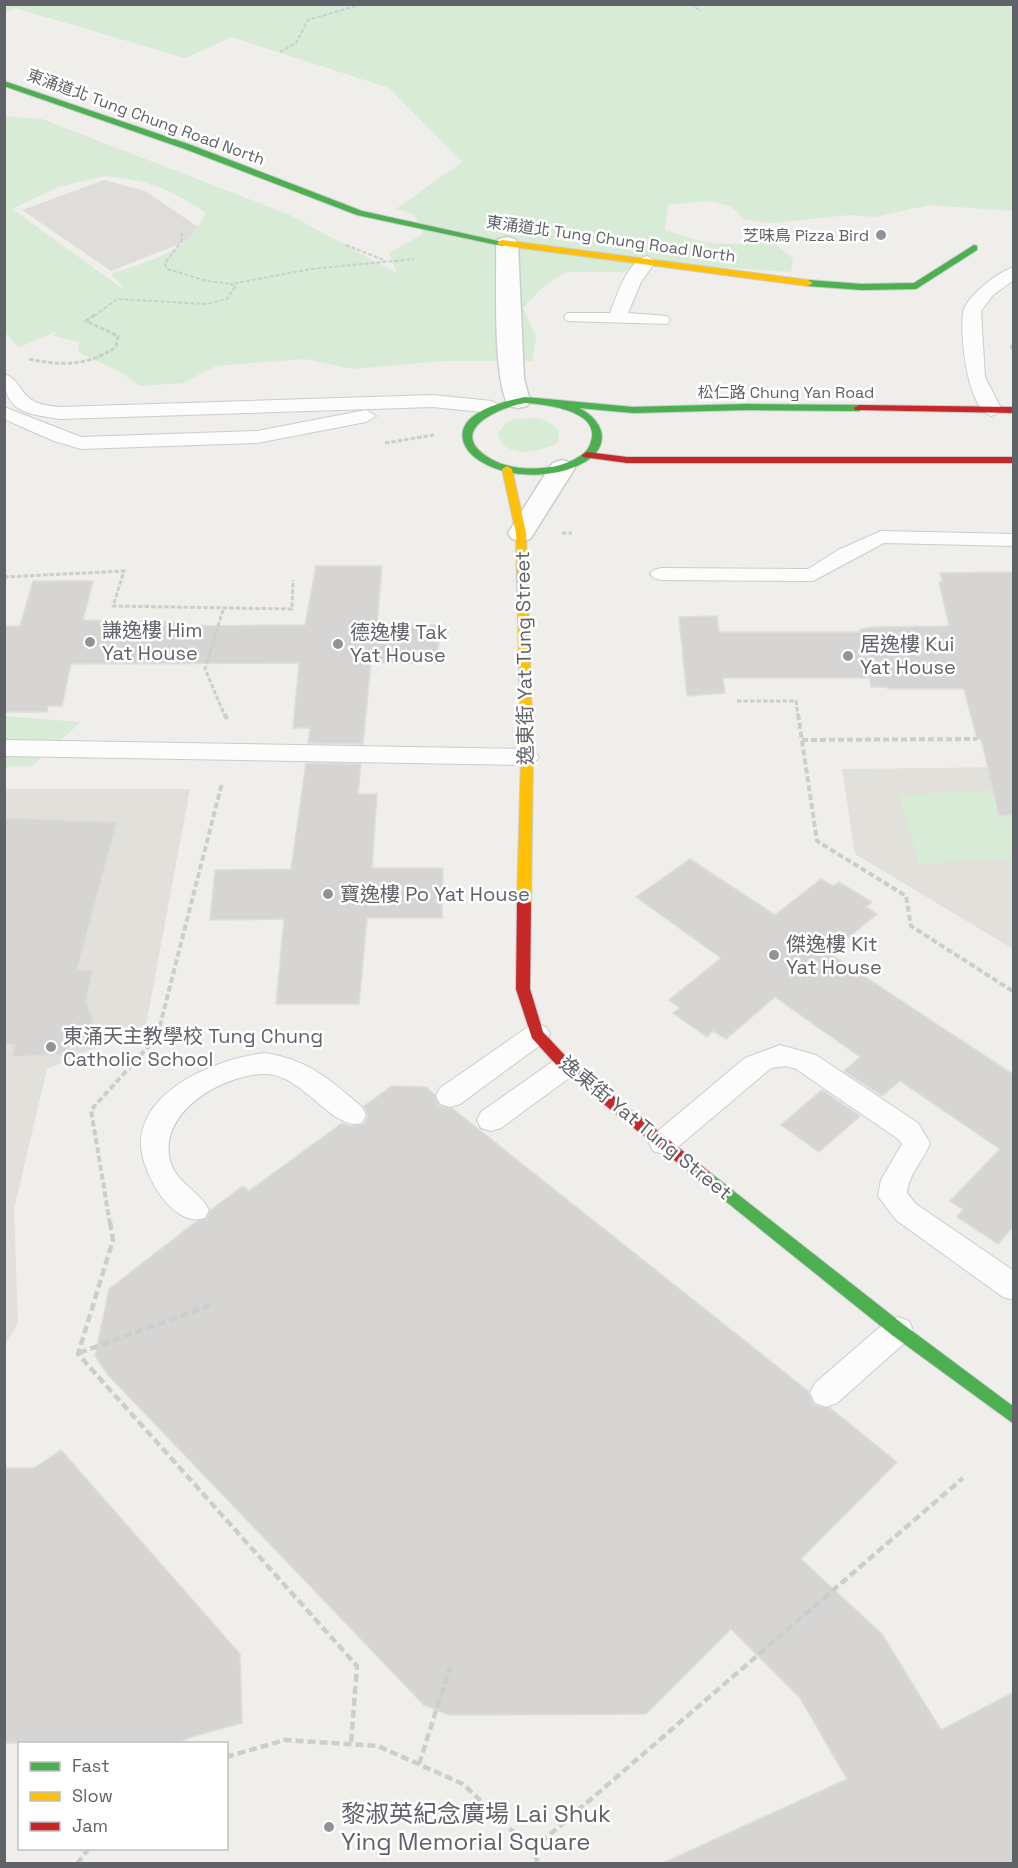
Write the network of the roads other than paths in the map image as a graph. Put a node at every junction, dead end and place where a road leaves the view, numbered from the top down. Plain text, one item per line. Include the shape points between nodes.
1 (4, 82) edge
2 (507, 244) junction
3 (974, 248) dead end
4 (647, 261) junction
5 (1014, 272) edge
6 (573, 317) dead end
7 (617, 319) junction
8 (661, 321) dead end
9 (7, 392) edge
10 (518, 401) junction
11 (559, 403) junction
12 (492, 407) junction
13 (992, 410) junction
14 (1014, 410) edge
15 (4, 413) edge
16 (471, 424) junction
17 (587, 455) junction
18 (1014, 460) edge
19 (562, 468) junction
20 (507, 469) junction
21 (521, 533) junction
22 (1014, 540) edge
23 (661, 574) dead end
24 (4, 748) edge
25 (527, 757) junction
26 (537, 1034) junction
27 (566, 1066) junction
28 (450, 1096) dead end
29 (352, 1115) dead end
30 (491, 1120) dead end
31 (663, 1143) junction
32 (195, 1210) dead end
33 (1014, 1288) edge
34 (898, 1330) junction
35 (826, 1393) dead end
36 (1014, 1417) edge

1 - 2 street, 東涌道北 Tung Chung Road North via 360,213
2 - 4 street, 東涌道北 Tung Chung Road North
2 - 10 street via 512,379
3 - 4 street, 東涌道北 Tung Chung Road North via 916,286 796,282
4 - 7 lane via 632,281
5 - 13 lane via 987,291 972,312 976,377
6 - 7 lane
7 - 8 lane
9 - 12 lane via 35,409 60,413 433,401
10 - 11 street
10 - 12 street
11 - 13 street, 松仁路 Chung Yan Road via 633,410
11 - 17 street via 591,420 597,431 596,444
12 - 16 street
13 - 14 street, 松仁路 Chung Yan Road
15 - 16 lane via 81,443 257,437 392,411 426,409 448,412
16 - 20 street via 467,435 473,450 490,463
17 - 18 street via 627,460
17 - 19 street
19 - 20 street
19 - 21 street, 逸東街 Yat Tung Street
20 - 21 street, 逸東街 Yat Tung Street
21 - 25 street, 逸東街 Yat Tung Street
22 - 23 lane via 881,537 813,575
24 - 25 lane
25 - 26 street, 逸東街 Yat Tung Street via 523,989
26 - 27 street, 逸東街 Yat Tung Street
26 - 28 lane
27 - 30 lane
27 - 31 street, 逸東街 Yat Tung Street
29 - 32 lane via 308,1078 284,1066 250,1065 221,1072 192,1088 169,1109 157,1136 157,1163 171,1188
31 - 33 lane via 768,1056 794,1057 908,1131 916,1143 913,1154 892,1180 892,1196 906,1212
31 - 34 street, 逸東街 Yat Tung Street
34 - 35 lane
34 - 36 street, 逸東街 Yat Tung Street

